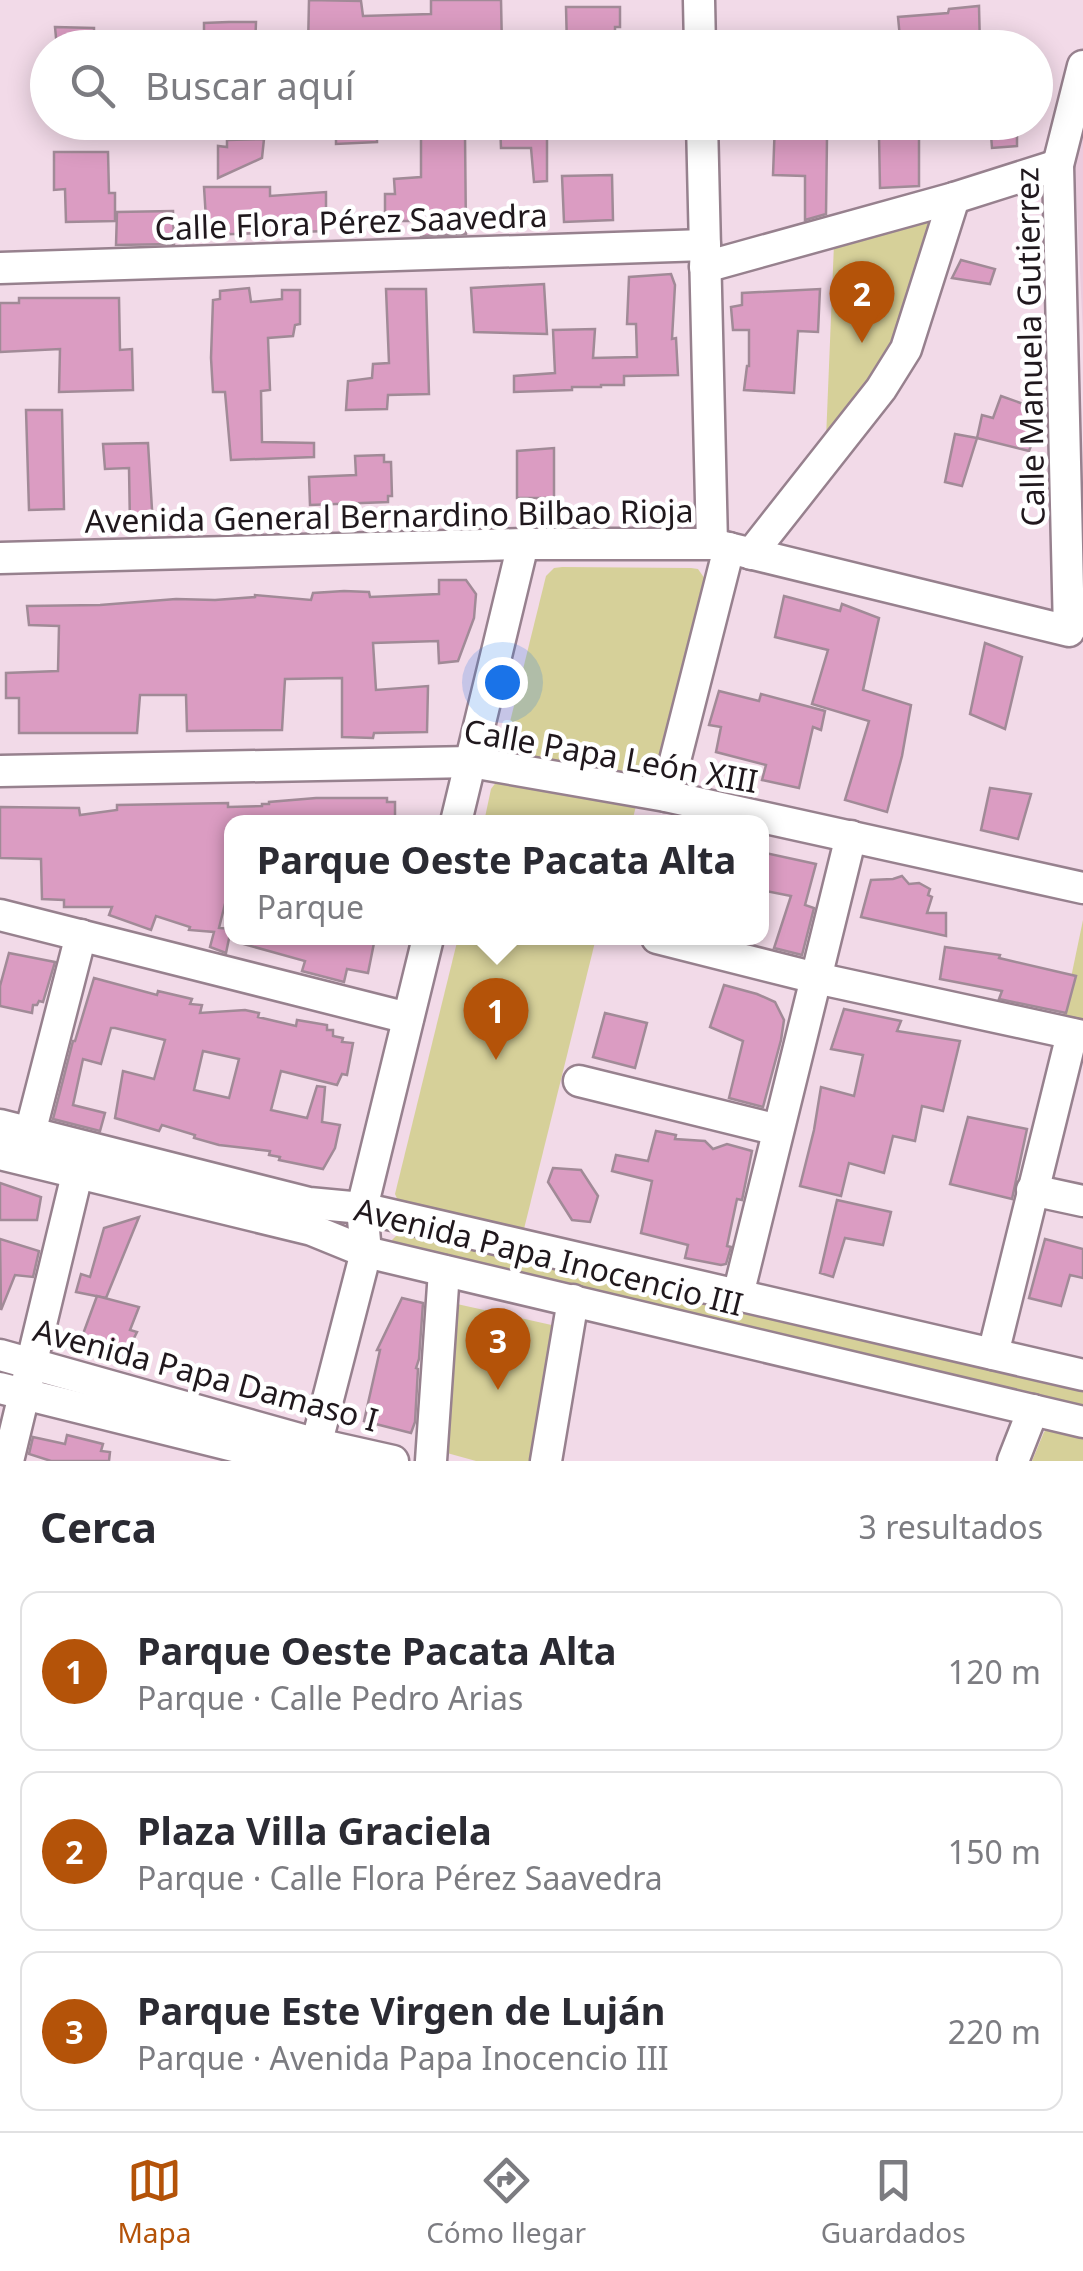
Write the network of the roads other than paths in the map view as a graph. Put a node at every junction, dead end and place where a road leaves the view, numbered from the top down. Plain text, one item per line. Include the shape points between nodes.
1 (698, 0) edge
2 (699, 30) edge
3 (1083, 66) edge
4 (702, 140) edge
5 (1058, 165) junction
6 (954, 198) junction
7 (705, 256) junction
8 (0, 268) edge
9 (523, 544) junction
10 (731, 549) junction
11 (0, 558) edge
12 (1069, 631) joint
13 (471, 762) junction
14 (0, 771) edge
15 (666, 796) junction
16 (458, 815) edge
17 (754, 815) edge
18 (769, 818) edge
19 (851, 836) junction
20 (1083, 888) edge
21 (0, 915) edge
22 (81, 936) junction
23 (426, 945) edge
24 (685, 945) edge
25 (816, 978) junction
26 (408, 1018) junction
27 (1078, 1035) edge
28 (579, 1081) dead end
29 (0, 1125) edge
30 (778, 1130) junction
31 (30, 1133) junction
32 (0, 1154) edge
33 (80, 1160) junction
34 (1032, 1190) junction
35 (1083, 1201) edge
36 (362, 1208) junction
37 (366, 1252) junction
38 (444, 1271) junction
39 (738, 1295) junction
40 (573, 1300) junction
41 (992, 1354) junction
42 (0, 1355) edge
43 (31, 1363) junction
44 (1083, 1375) edge
45 (12, 1390) edge
46 (1033, 1410) junction
47 (1083, 1422) edge
48 (308, 1455) edge
49 (8, 1461) edge
50 (393, 1461) edge
51 (432, 1461) edge
52 (546, 1461) edge
53 (1014, 1461) edge

1 - 2 street
3 - 5 street, Calle Manuela Gutierrez
4 - 7 street
5 - 6 street, Calle Flora Pérez Saavedra
5 - 12 street, Calle Manuela Gutierrez
6 - 7 street, Calle Flora Pérez Saavedra
6 - 10 street via 906,350 881,389
7 - 8 street, Calle Flora Pérez Saavedra
7 - 10 street
9 - 10 street, Avenida General Bernardino Bilbao Rioja
9 - 11 street, Avenida General Bernardino Bilbao Rioja
9 - 13 street
10 - 12 street, Avenida General Bernardino Bilbao Rioja
10 - 15 street
13 - 14 street, Calle Papa León XIII
13 - 15 street, Calle Papa León XIII
13 - 16 street
15 - 17 street, Calle Papa León XIII
18 - 19 street, Calle Papa León XIII
19 - 20 street, Calle Papa León XIII
19 - 25 street
21 - 22 street
22 - 26 street
22 - 31 street
23 - 26 street
24 - 25 street
25 - 27 street
25 - 30 street
26 - 36 street
27 - 34 street
28 - 30 street
29 - 31 street, Avenida Papa Inocencio III
30 - 39 street
31 - 33 street, Avenida Papa Inocencio III
32 - 33 street, Avenida Papa Inocencio III
33 - 36 street, Avenida Papa Inocencio III
33 - 37 street, Avenida Papa Inocencio III
33 - 43 street
34 - 35 street
34 - 41 street
36 - 37 street
36 - 39 street, Avenida Papa Inocencio III
37 - 38 street, Avenida Papa Inocencio III
37 - 48 street
38 - 40 street, Avenida Papa Inocencio III
38 - 51 street
39 - 41 street, Avenida Papa Inocencio III
40 - 46 street, Avenida Papa Inocencio III
40 - 52 street
41 - 44 street, Avenida Papa Inocencio III
42 - 43 street, Avenida Papa Damaso I
43 - 45 street
43 - 48 street, Avenida Papa Damaso I
45 - 48 street, Avenida Papa Damaso I
45 - 49 street
46 - 47 street, Avenida Papa Inocencio III
46 - 53 street
48 - 50 street, Avenida Papa Damaso I

